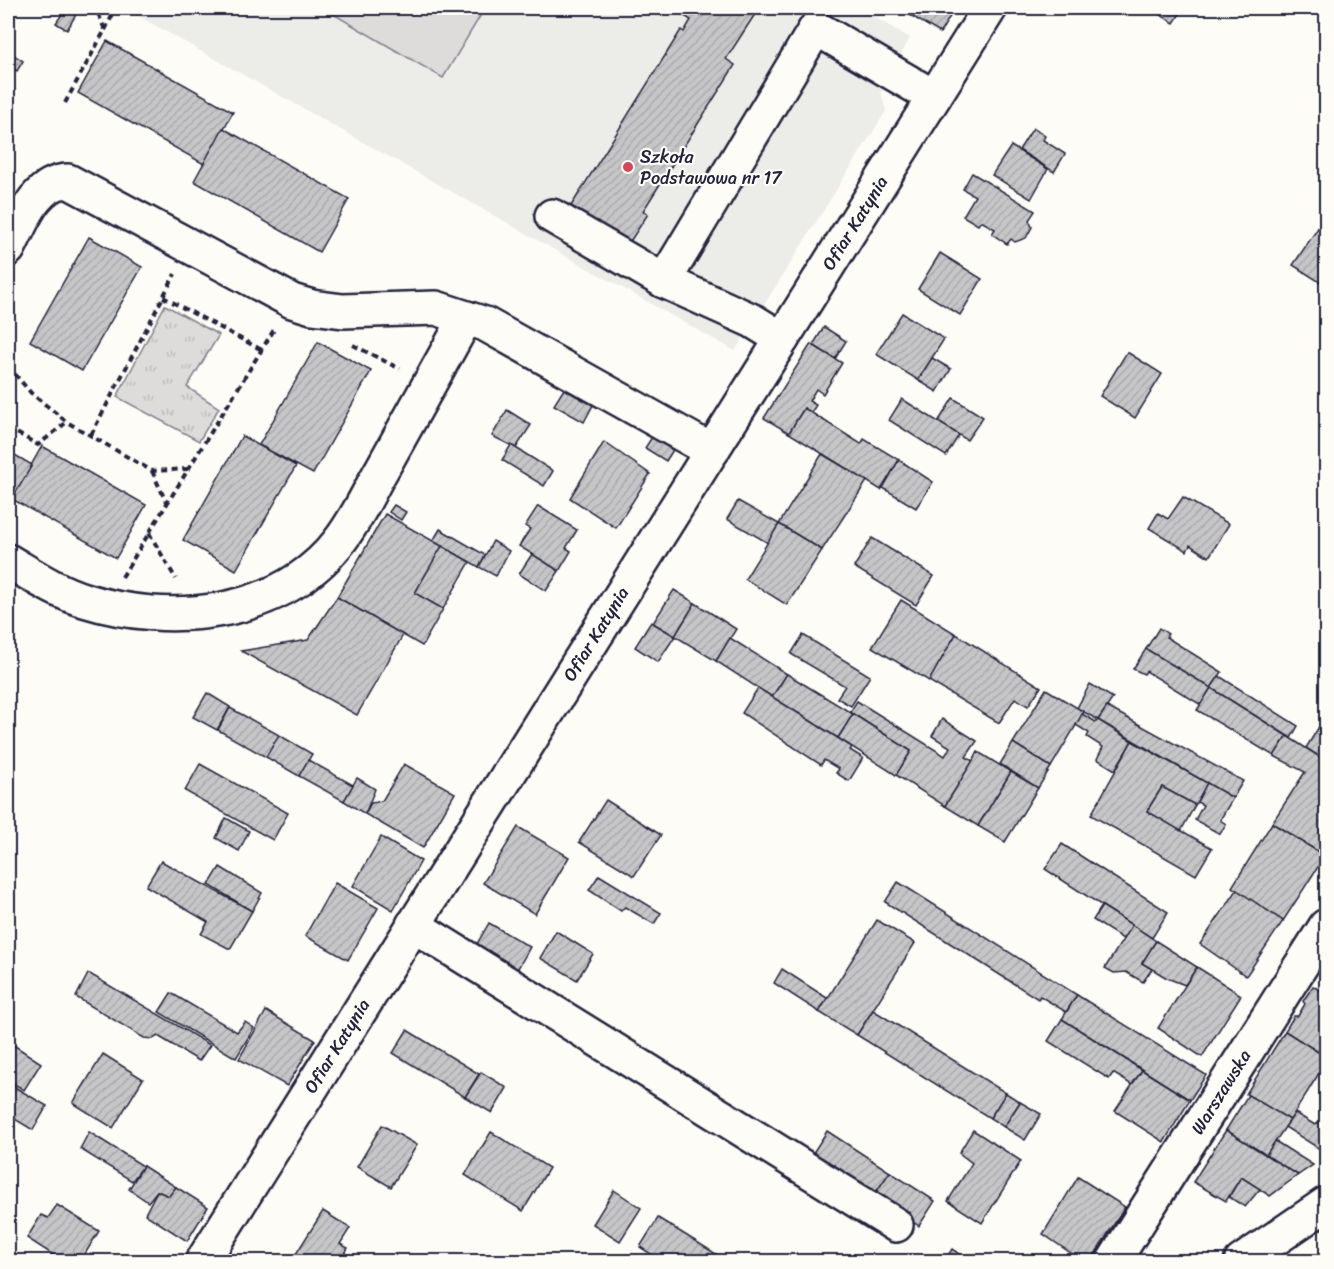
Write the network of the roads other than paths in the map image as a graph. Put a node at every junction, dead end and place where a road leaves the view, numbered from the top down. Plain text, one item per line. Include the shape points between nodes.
1 (990, 8) edge
2 (934, 97) junction
3 (552, 216) dead end
4 (8, 249) edge
5 (664, 281) junction
6 (466, 318) junction
7 (782, 339) junction
8 (712, 451) junction
9 (8, 561) edge
10 (413, 925) junction
11 (1326, 926) edge
12 (1326, 1204) edge
13 (896, 1225) dead end
14 (1115, 1260) edge
15 (202, 1262) edge
16 (1241, 1262) edge

1 - 2 street, Ofiar Katynia
2 - 5 street via 816,28
2 - 7 street, Ofiar Katynia
3 - 5 street
4 - 6 street via 42,189 55,181 68,181 292,301 343,311 436,308
5 - 7 street via 753,321
6 - 8 street via 484,324
6 - 9 street via 333,549 292,582 260,600 195,612 105,606 70,595
7 - 8 street, Ofiar Katynia
8 - 10 street, Ofiar Katynia
10 - 13 street
10 - 15 street, Ofiar Katynia
11 - 14 street, Warszawska
12 - 16 street

